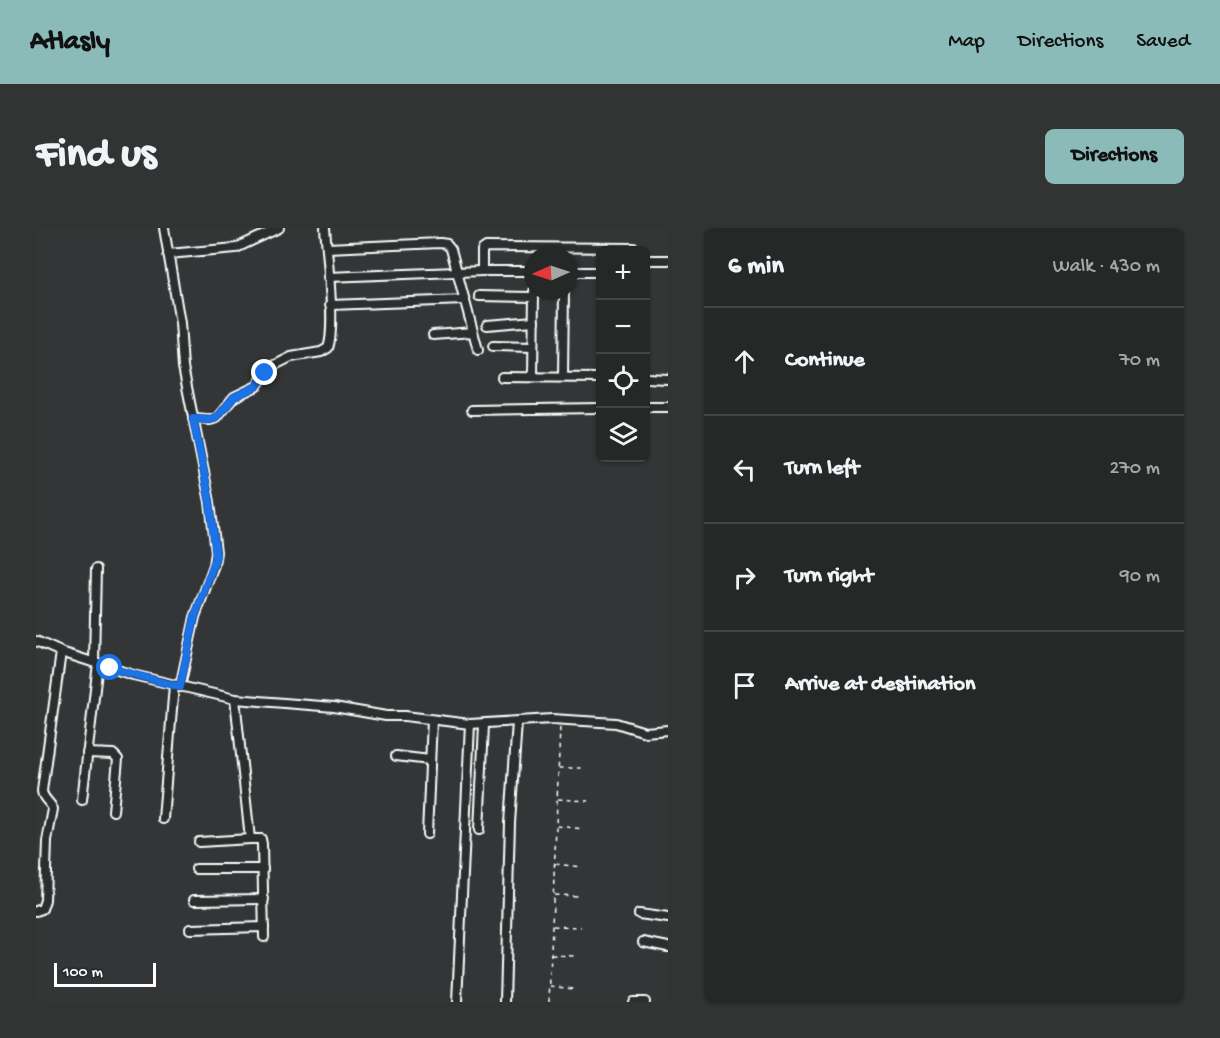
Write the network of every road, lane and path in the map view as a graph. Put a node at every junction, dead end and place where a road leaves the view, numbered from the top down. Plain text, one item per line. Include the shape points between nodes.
1 (164, 228) edge
2 (279, 228) edge
3 (325, 228) edge
4 (257, 232) edge
5 (327, 248) junction
6 (596, 248) edge
7 (168, 254) junction
8 (650, 260) edge
9 (668, 260) edge
10 (482, 271) junction
11 (524, 271) edge
12 (457, 272) junction
13 (578, 272) edge
14 (596, 272) edge
15 (328, 277) junction
16 (524, 294) edge
17 (479, 296) dead end
18 (465, 300) junction
19 (534, 300) edge
20 (564, 300) edge
21 (330, 305) junction
22 (534, 321) junction
23 (487, 325) dead end
24 (473, 332) junction
25 (433, 335) dead end
26 (493, 346) dead end
27 (533, 347) junction
28 (478, 350) dead end
29 (502, 377) dead end
30 (533, 377) junction
31 (563, 377) junction
32 (596, 378) edge
33 (650, 378) edge
34 (668, 379) edge
35 (650, 407) edge
36 (668, 407) edge
37 (596, 408) edge
38 (472, 410) dead end
39 (193, 419) junction
40 (96, 569) dead end
41 (36, 641) edge
42 (62, 652) junction
43 (96, 663) junction
44 (177, 686) junction
45 (235, 699) junction
46 (432, 720) junction
47 (560, 720) junction
48 (516, 722) junction
49 (470, 724) junction
50 (484, 724) junction
51 (668, 730) edge
52 (87, 753) junction
53 (396, 756) dead end
54 (430, 760) junction
55 (558, 768) junction
56 (584, 768) dead end
57 (557, 799) junction
58 (82, 800) dead end
59 (588, 801) dead end
60 (113, 811) dead end
61 (163, 819) dead end
62 (556, 826) junction
63 (583, 829) dead end
64 (479, 830) dead end
65 (427, 834) dead end
66 (250, 839) junction
67 (199, 842) dead end
68 (554, 864) junction
69 (581, 867) dead end
70 (196, 869) dead end
71 (263, 869) junction
72 (553, 895) junction
73 (579, 896) dead end
74 (264, 899) junction
75 (194, 900) dead end
76 (36, 911) edge
77 (639, 914) dead end
78 (668, 918) edge
79 (552, 926) junction
80 (264, 927) junction
81 (581, 927) dead end
82 (190, 929) dead end
83 (264, 937) dead end
84 (643, 942) dead end
85 (668, 947) edge
86 (550, 955) junction
87 (575, 956) dead end
88 (549, 986) junction
89 (573, 989) dead end
90 (457, 1002) edge
91 (505, 1002) edge
92 (549, 1002) edge
93 (633, 1002) edge
94 (645, 1002) edge

1 - 7 street
2 - 4 street
3 - 5 street
4 - 7 street via 236,248
5 - 12 street via 445,243 451,249
5 - 15 street
6 - 10 street via 486,247 482,250
7 - 39 street
8 - 9 street
10 - 11 street
10 - 12 street
12 - 15 street
12 - 18 street
13 - 14 street
15 - 21 street
16 - 17 street
18 - 21 street
18 - 24 street
19 - 22 street
20 - 31 street
21 - 39 street via 331,340 326,351 297,355 274,365 257,386 234,397 217,418
22 - 23 street
22 - 27 street
24 - 25 street
24 - 28 street
26 - 27 street
27 - 30 street
29 - 30 street
30 - 31 street
31 - 32 street
33 - 34 street
35 - 36 street
37 - 38 street
39 - 44 street via 210,502 216,557 195,616
40 - 43 street
41 - 42 street
42 - 43 street
42 - 76 street via 42,791 53,809 45,865 45,900 42,909
43 - 44 street
43 - 52 street
44 - 45 street
44 - 61 street
45 - 46 street
45 - 66 street
46 - 49 street
46 - 54 street
47 - 48 street
47 - 51 street via 616,723 645,732
47 - 55 path
48 - 50 street
48 - 91 street
49 - 50 street
49 - 90 street
50 - 64 street
52 - 58 street
52 - 60 street via 113,754 118,759
53 - 54 street
54 - 65 street
55 - 56 path
55 - 57 path
57 - 59 path
57 - 62 path
62 - 63 path
62 - 68 path
66 - 67 street
66 - 71 street via 262,841
68 - 69 path
68 - 72 path
70 - 71 street
71 - 74 street
72 - 73 path
72 - 79 path
74 - 75 street
74 - 80 street
77 - 78 street
79 - 81 path
79 - 86 path
80 - 82 street
80 - 83 street
84 - 85 street
86 - 87 path
86 - 88 path
88 - 89 path
88 - 92 path
93 - 94 street

